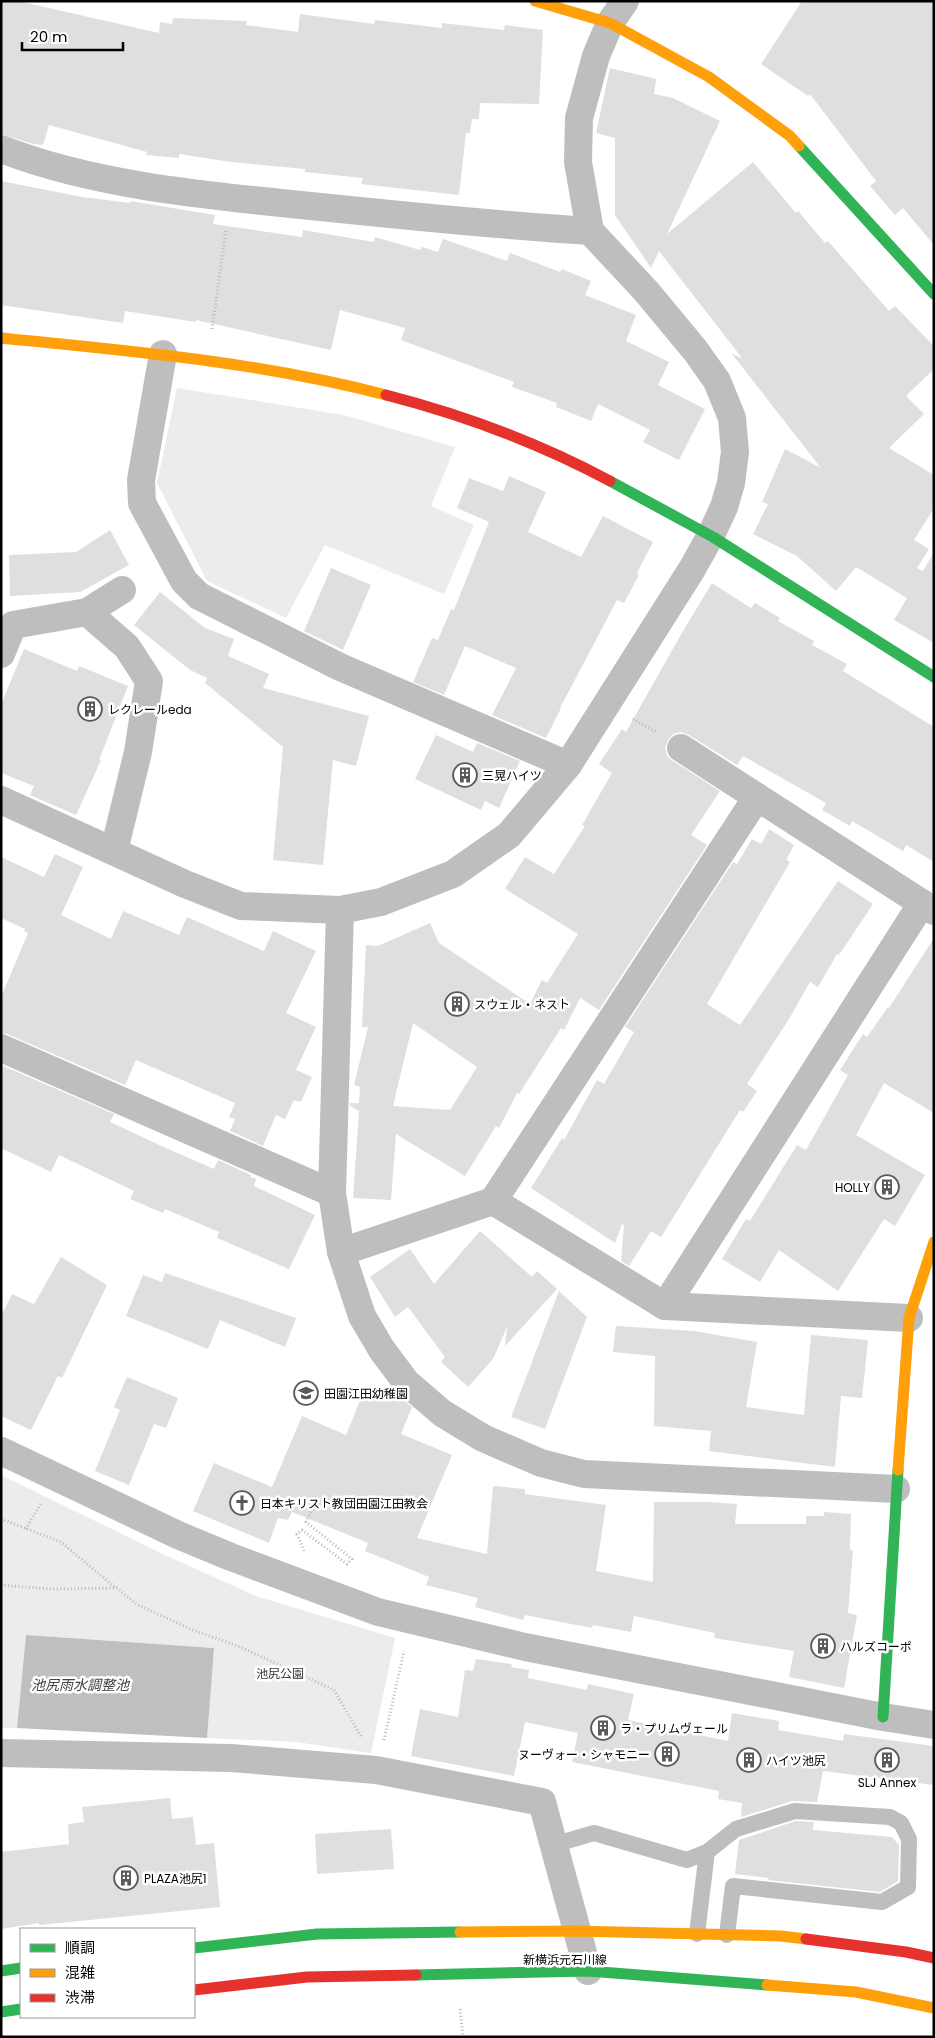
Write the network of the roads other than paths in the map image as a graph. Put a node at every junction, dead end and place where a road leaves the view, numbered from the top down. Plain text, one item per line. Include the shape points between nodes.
1 (535, 1) edge
2 (618, 12) edge
3 (1, 149) edge
4 (590, 231) junction
5 (934, 294) edge
6 (1, 338) edge
7 (163, 354) junction
8 (711, 535) junction
9 (122, 590) dead end
10 (87, 612) junction
11 (1, 654) edge
12 (934, 677) edge
13 (681, 748) dead end
14 (568, 766) junction
15 (757, 797) junction
16 (1, 800) edge
17 (114, 851) junction
18 (928, 907) edge
19 (340, 910) junction
20 (1, 1048) edge
21 (332, 1192) junction
22 (493, 1201) junction
23 (934, 1242) edge
24 (341, 1252) junction
25 (665, 1306) junction
26 (909, 1318) junction
27 (1, 1451) edge
28 (896, 1489) junction
29 (883, 1717) junction
30 (934, 1725) edge
31 (1, 1753) edge
32 (553, 1846) junction
33 (707, 1852) junction
34 (576, 1931) junction
35 (697, 1934) junction
36 (727, 1934) junction
37 (195, 1948) edge
38 (934, 1958) edge
39 (20, 1968) edge
40 (1, 1971) edge
41 (588, 1971) junction
42 (195, 1990) edge
43 (934, 2008) edge
44 (20, 2009) edge
45 (1, 2012) edge

1 - 2 street
2 - 4 street via 596,56 579,118 578,162
2 - 5 street via 790,136
3 - 4 street via 36,162 189,193
4 - 8 street via 695,350 717,381 732,418 735,452 731,483
6 - 7 street
7 - 8 street via 341,383 480,424 608,480
7 - 14 street via 141,480 142,503 184,580 199,596 340,667
8 - 12 street
8 - 14 street
9 - 10 street
10 - 11 street via 13,625
10 - 17 street via 127,647 149,680 138,752
13 - 15 street
14 - 19 street via 509,835 453,874 381,902
15 - 18 street
15 - 22 street
16 - 17 street
17 - 19 street via 241,906
18 - 25 street
19 - 21 street
20 - 21 street
21 - 24 street
22 - 24 street
22 - 25 street
23 - 26 street
24 - 28 street via 362,1316 406,1382 442,1413 483,1438 541,1463 584,1474
25 - 26 street
26 - 28 street
27 - 29 street via 231,1558 395,1616 525,1647
28 - 29 street
29 - 30 street
31 - 32 street via 231,1758 376,1770 542,1802
32 - 33 lane via 594,1833 687,1860
32 - 34 street
33 - 35 lane
33 - 36 lane via 736,1829 794,1811 890,1817 902,1823 909,1839 908,1888 882,1902 733,1886
34 - 35 street
34 - 37 street via 317,1934
34 - 41 street
35 - 36 street
36 - 38 street via 782,1936
39 - 40 street
41 - 42 street, 新横浜元石川線 via 307,1977
41 - 43 street, 新横浜元石川線 via 856,1992
44 - 45 street

